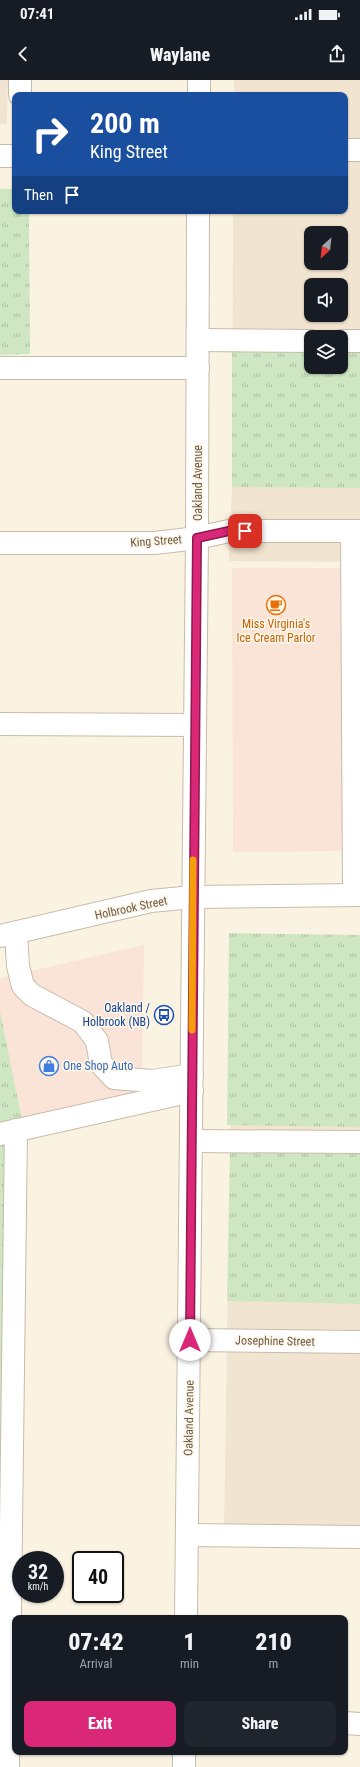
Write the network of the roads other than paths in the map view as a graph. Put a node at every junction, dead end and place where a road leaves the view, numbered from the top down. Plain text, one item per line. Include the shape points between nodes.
1 (20, 80) edge
2 (199, 80) edge
3 (20, 92) edge
4 (199, 92) edge
5 (348, 150) edge
6 (360, 150) edge
7 (0, 156) edge
8 (12, 156) edge
9 (198, 214) edge
10 (198, 340) junction
11 (304, 341) edge
12 (348, 341) edge
13 (360, 341) edge
14 (0, 368) edge
15 (198, 368) junction
16 (356, 531) edge
17 (197, 538) junction
18 (0, 543) edge
19 (356, 721) edge
20 (0, 724) edge
21 (195, 724) junction
22 (357, 895) edge
23 (192, 897) junction
24 (8, 934) edge
25 (192, 1083) junction
26 (8, 1132) edge
27 (191, 1141) junction
28 (360, 1142) edge
29 (190, 1340) junction
30 (360, 1342) edge
31 (187, 1535) junction
32 (360, 1537) edge
33 (186, 1615) edge
34 (348, 1723) edge
35 (8, 1724) edge
36 (360, 1724) edge
37 (184, 1755) edge
38 (8, 1767) edge
39 (184, 1767) edge

1 - 3 street
2 - 4 street
5 - 6 street
7 - 8 street
9 - 10 street, Oakland Avenue
10 - 11 street
10 - 15 street, Oakland Avenue
12 - 13 street
14 - 15 street
15 - 17 street, Oakland Avenue
16 - 17 street, King Street via 229,531
16 - 19 street
17 - 18 street, King Street via 154,543
17 - 21 street, Oakland Avenue
19 - 22 street
20 - 21 street
21 - 23 street, Oakland Avenue
22 - 23 street, Holbrook Street
23 - 24 street, Holbrook Street via 151,901
23 - 25 street, Oakland Avenue
24 - 25 street via 23,986 32,995 83,1022 97,1041 102,1064 114,1078
25 - 26 street
25 - 27 street, Oakland Avenue
26 - 35 street
27 - 28 street
27 - 29 street, Oakland Avenue
29 - 30 street, Josephine Street
29 - 31 street, Oakland Avenue
31 - 32 street
31 - 33 street, Oakland Avenue
34 - 36 street
35 - 38 street
37 - 39 street

